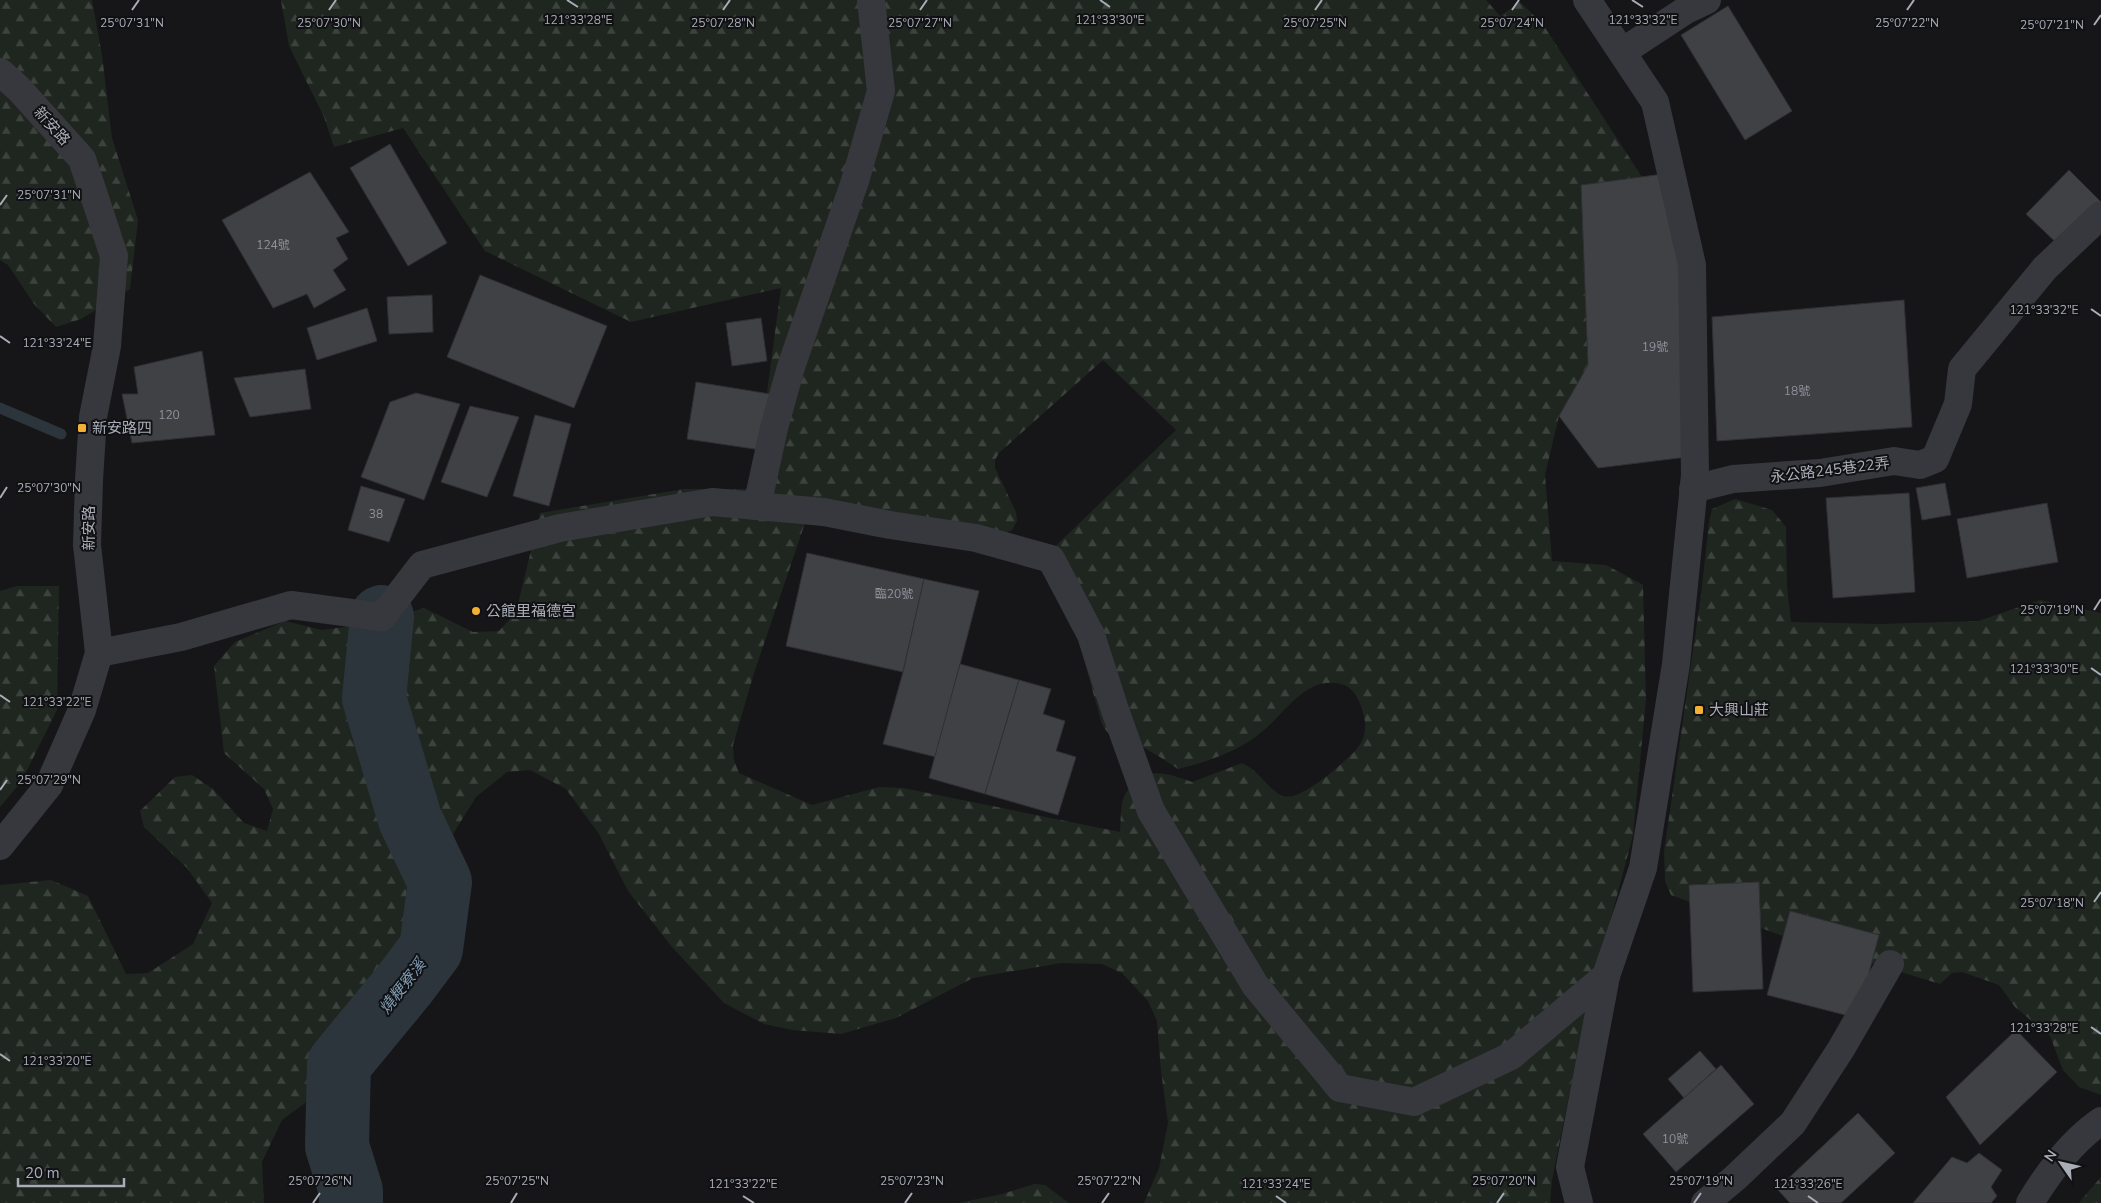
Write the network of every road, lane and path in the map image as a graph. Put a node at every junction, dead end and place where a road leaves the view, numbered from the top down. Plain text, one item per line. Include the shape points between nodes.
1 (871, 0) edge
2 (1587, 0) edge
3 (1707, 0) edge
4 (1622, 52) junction
5 (0, 72) edge
6 (2101, 216) edge
7 (1693, 488) junction
8 (757, 506) junction
9 (99, 653) junction
10 (0, 846) edge
11 (1890, 964) dead end
12 (1606, 976) junction
13 (2101, 1121) edge
14 (1579, 1203) edge
15 (1705, 1203) edge
16 (2030, 1203) edge

1 - 8 street via 881,91 855,181 791,367
2 - 4 street
3 - 4 street
4 - 7 street via 1655,102 1692,265
5 - 9 street, 新安路 via 82,159 114,256 107,346 93,429 89,480 88,545
6 - 7 street, 永公路245巷22弄 via 2045,268 1962,370 1958,404 1935,459 1920,465 1894,461 1820,473 1733,479
7 - 12 street via 1676,664 1643,868
8 - 9 street via 712,502 560,528 422,565 382,617 291,605 181,637
8 - 12 street via 824,512 976,538 1051,559 1091,635 1152,811 1255,985 1340,1088 1414,1102 1511,1056
9 - 10 street, 新安路 via 82,710 49,784
11 - 15 street via 1793,1123
12 - 14 street via 1570,1167
13 - 16 street via 2086,1132 2043,1181

